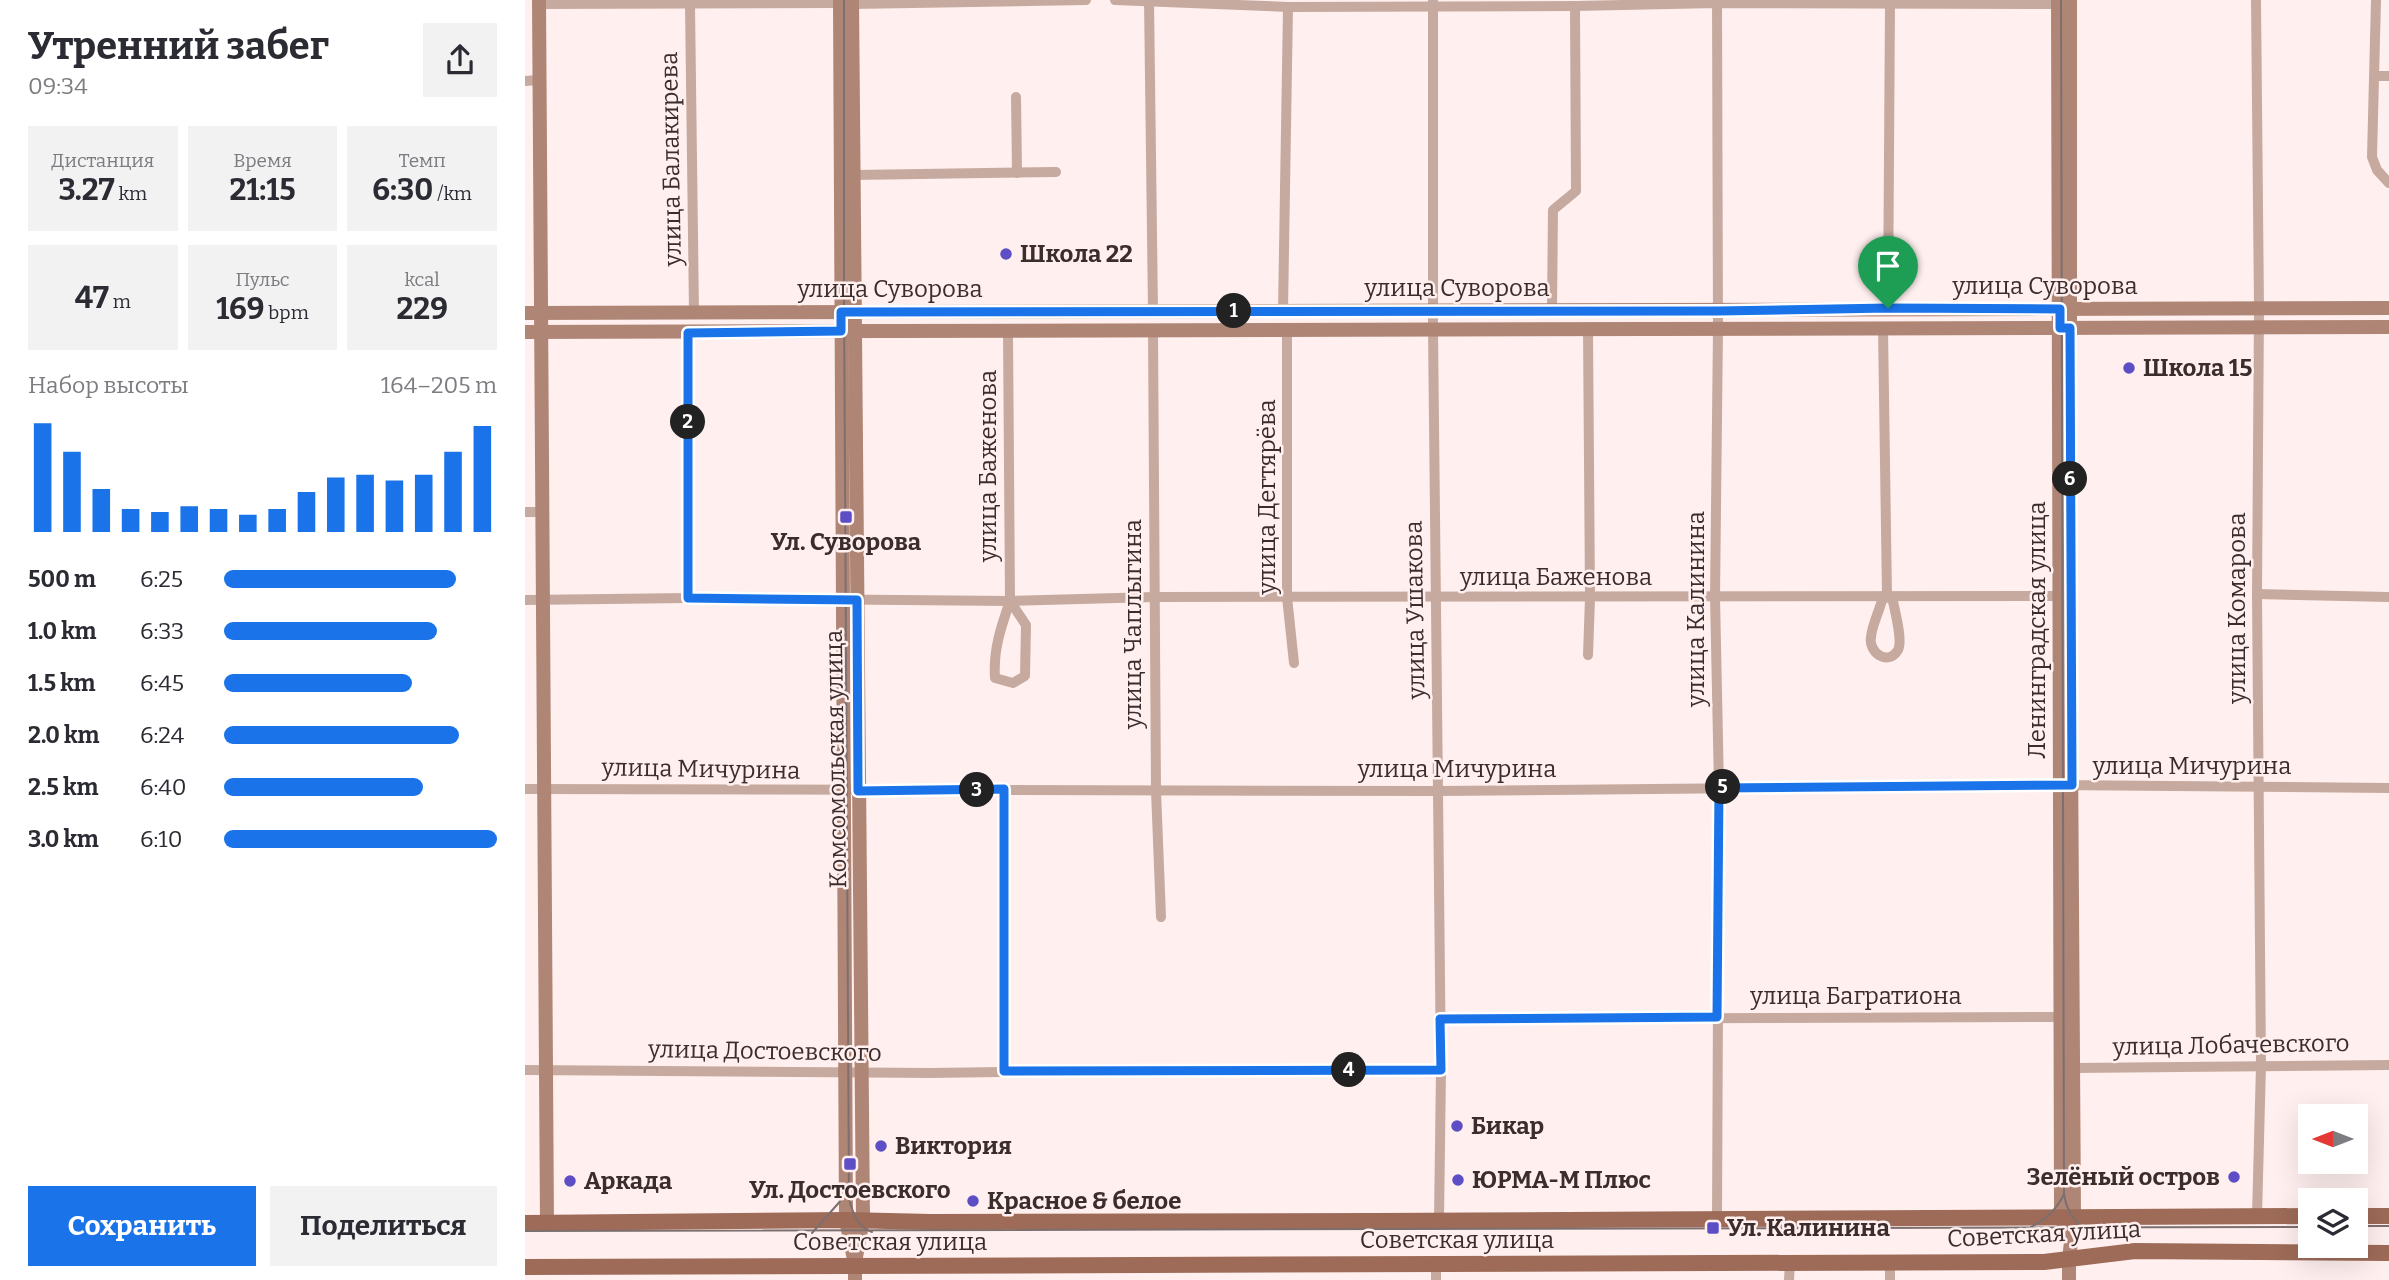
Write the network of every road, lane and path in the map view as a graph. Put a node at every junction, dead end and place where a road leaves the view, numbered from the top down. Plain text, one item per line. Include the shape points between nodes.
1 (1086, 0) edge
2 (1115, 0) edge
3 (1149, 0) edge
4 (2256, 0) edge
5 (2376, 0) edge
6 (1717, 1) edge
7 (2062, 1) edge
8 (539, 2) edge
9 (846, 2) edge
10 (1433, 3) edge
11 (1890, 3) junction
12 (690, 4) junction
13 (1576, 6) junction
14 (1288, 7) junction
15 (2375, 76) junction
16 (2389, 76) edge
17 (531, 81) edge
18 (1016, 97) dead end
19 (1056, 172) dead end
20 (1017, 173) junction
21 (853, 175) junction
22 (2389, 183) edge
23 (1888, 308) junction
24 (2389, 308) edge
25 (2065, 309) junction
26 (2259, 309) junction
27 (1552, 310) junction
28 (1153, 311) junction
29 (1283, 311) junction
30 (1433, 311) junction
31 (1718, 311) junction
32 (847, 312) junction
33 (525, 313) edge
34 (542, 313) junction
35 (694, 313) junction
36 (2259, 327) junction
37 (2389, 327) edge
38 (1883, 328) junction
39 (2065, 328) junction
40 (1588, 329) junction
41 (1718, 329) junction
42 (1153, 330) junction
43 (1287, 330) junction
44 (1433, 330) junction
45 (848, 331) junction
46 (1008, 331) junction
47 (525, 332) edge
48 (543, 332) junction
49 (688, 333) junction
50 (525, 512) edge
51 (543, 512) junction
52 (2257, 594) junction
53 (1887, 596) junction
54 (2060, 596) junction
55 (1154, 597) junction
56 (1287, 597) junction
57 (1715, 597) junction
58 (2389, 597) edge
59 (688, 598) junction
60 (1436, 598) junction
61 (1590, 598) junction
62 (544, 599) junction
63 (525, 600) edge
64 (850, 600) junction
65 (1010, 601) junction
66 (1588, 655) dead end
67 (1294, 663) dead end
68 (2066, 785) junction
69 (2259, 787) junction
70 (544, 788) junction
71 (1719, 788) junction
72 (2389, 788) edge
73 (525, 789) edge
74 (1004, 789) junction
75 (851, 791) junction
76 (1156, 791) junction
77 (1438, 791) junction
78 (1161, 917) dead end
79 (1717, 1017) junction
80 (2061, 1017) junction
81 (1440, 1019) junction
82 (2261, 1065) junction
83 (2389, 1065) edge
84 (2073, 1068) junction
85 (525, 1070) edge
86 (545, 1070) junction
87 (1441, 1070) junction
88 (846, 1071) junction
89 (1004, 1071) junction
90 (862, 1073) junction
91 (2068, 1216) junction
92 (2257, 1216) junction
93 (2298, 1216) edge
94 (2368, 1216) edge
95 (2389, 1216) edge
96 (1717, 1218) junction
97 (846, 1220) junction
98 (863, 1220) junction
99 (1439, 1220) junction
100 (525, 1223) edge
101 (547, 1223) junction
102 (2389, 1253) edge
103 (2069, 1259) junction
104 (1790, 1262) junction
105 (1890, 1263) junction
106 (536, 1272) edge
107 (1436, 1272) edge
108 (855, 1273) edge
109 (1789, 1280) edge
110 (1890, 1280) edge
111 (2069, 1280) edge

1 - 9 street
2 - 3 street
3 - 14 street
3 - 28 street
4 - 26 street, улица Комарова
5 - 15 street
6 - 11 street
6 - 13 street
6 - 31 street, улица Калинина
7 - 11 street
7 - 25 main road, Ленинградская улица
8 - 12 street
8 - 17 main road
9 - 12 street
9 - 21 main road, Комсомольская улица
9 - 32 main road, Комсомольская улица
10 - 13 street
10 - 14 street
10 - 30 street, улица Ушакова
11 - 23 street
12 - 35 street, улица Балакирева
13 - 27 street via 1576,191 1553,210
14 - 29 street
15 - 16 street
15 - 22 street via 2372,157
17 - 34 main road
18 - 20 street
19 - 20 street
20 - 21 street
21 - 32 main road, Комсомольская улица
23 - 25 main road, улица Суворова
23 - 31 main road, улица Суворова
24 - 26 main road, улица Суворова
25 - 26 main road, улица Суворова
25 - 39 main road, Ленинградская улица
26 - 36 street, улица Комарова
27 - 30 main road, улица Суворова
27 - 31 main road, улица Суворова
28 - 29 main road, улица Суворова
28 - 32 main road, улица Суворова
29 - 30 main road, улица Суворова
30 - 44 street, улица Ушакова
31 - 41 street, улица Калинина
32 - 35 main road, улица Суворова
32 - 45 main road, Комсомольская улица
33 - 34 main road, улица Суворова
34 - 35 main road, улица Суворова
34 - 48 main road
36 - 37 main road, улица Суворова
36 - 39 main road, улица Суворова
36 - 52 street, улица Комарова
38 - 39 main road, улица Суворова
38 - 41 main road, улица Суворова
38 - 53 street
39 - 54 main road, Ленинградская улица
39 - 68 main road, Ленинградская улица
40 - 41 main road, улица Суворова
40 - 44 main road, улица Суворова
40 - 61 street
41 - 57 street, улица Калинина
42 - 43 main road, улица Суворова
42 - 46 main road, улица Суворова
42 - 55 street, улица Чаплыгина
43 - 44 main road, улица Суворова
43 - 56 street, улица Дегтярёва
44 - 60 street, улица Ушакова
45 - 46 main road, улица Суворова
45 - 49 main road, улица Суворова
45 - 64 main road, Комсомольская улица
46 - 65 street, улица Баженова
47 - 48 main road, улица Суворова
48 - 49 main road, улица Суворова
48 - 51 main road
49 - 59 street
50 - 51 street
51 - 62 main road
52 - 58 street
52 - 69 street, улица Комарова
53 - 53 street via 1893,601 1900,640 1898,650 1885,658 1872,648 1870,638
53 - 54 street, улица Баженова
53 - 57 street, улица Баженова
54 - 68 main road, Ленинградская улица
55 - 56 street, улица Баженова
55 - 65 street, улица Баженова
55 - 76 street, улица Чаплыгина
56 - 60 street, улица Баженова
56 - 67 street, улица Дегтярёва
57 - 61 street, улица Баженова
57 - 71 street, улица Калинина
59 - 62 street, улица Баженова
59 - 64 street, улица Баженова
60 - 61 street, улица Баженова
60 - 77 street, улица Ушакова
61 - 66 street
62 - 63 street, улица Баженова
62 - 70 main road
64 - 65 street, улица Баженова
64 - 75 main road, Комсомольская улица
65 - 65 street via 993,657 995,678 1013,683 1025,676 1026,625
68 - 69 street, улица Мичурина
68 - 71 street, улица Мичурина
68 - 80 main road, Ленинградская улица
68 - 84 main road, Ленинградская улица
69 - 72 street, улица Мичурина
69 - 82 street, улица Комарова
70 - 73 street, улица Мичурина
70 - 75 street, улица Мичурина
70 - 86 main road
71 - 77 street, улица Мичурина
71 - 79 street, улица Калинина
74 - 75 street, улица Мичурина
74 - 76 street, улица Мичурина
74 - 89 street
75 - 88 main road, Комсомольская улица
75 - 90 main road, Комсомольская улица
76 - 77 street, улица Мичурина
76 - 78 street, улица Чаплыгина
77 - 81 street, улица Ушакова
79 - 80 street, улица Багратиона
79 - 81 street, улица Багратиона
79 - 96 street, улица Калинина
80 - 91 main road, Ленинградская улица
81 - 87 street, улица Ушакова
82 - 83 street, улица Лобачевского
82 - 84 street, улица Лобачевского
82 - 92 street, улица Комарова
84 - 91 main road, Ленинградская улица
85 - 86 street, улица Достоевского
86 - 88 street, улица Достоевского
86 - 101 main road
87 - 89 street, улица Достоевского
87 - 99 street, улица Ушакова
88 - 90 street, улица Достоевского
88 - 97 main road, Комсомольская улица
89 - 90 street, улица Достоевского
90 - 98 main road, Комсомольская улица
91 - 92 main road, Советская улица
91 - 96 main road, Советская улица
91 - 103 main road, Ленинградская улица
92 - 93 main road, Советская улица
94 - 95 main road
96 - 99 main road, Советская улица
97 - 98 main road, Советская улица
97 - 101 main road, Советская улица
97 - 108 main road, Комсомольская улица
98 - 99 main road, Советская улица
98 - 108 main road, Комсомольская улица
100 - 101 main road, Советская улица
102 - 103 main road, Советская улица via 2135,1251
103 - 105 main road, Советская улица
103 - 111 main road, Ленинградская улица
104 - 105 main road, Советская улица
104 - 107 main road, Советская улица
104 - 109 street
105 - 110 street
106 - 108 main road, Советская улица
107 - 108 main road, Советская улица

